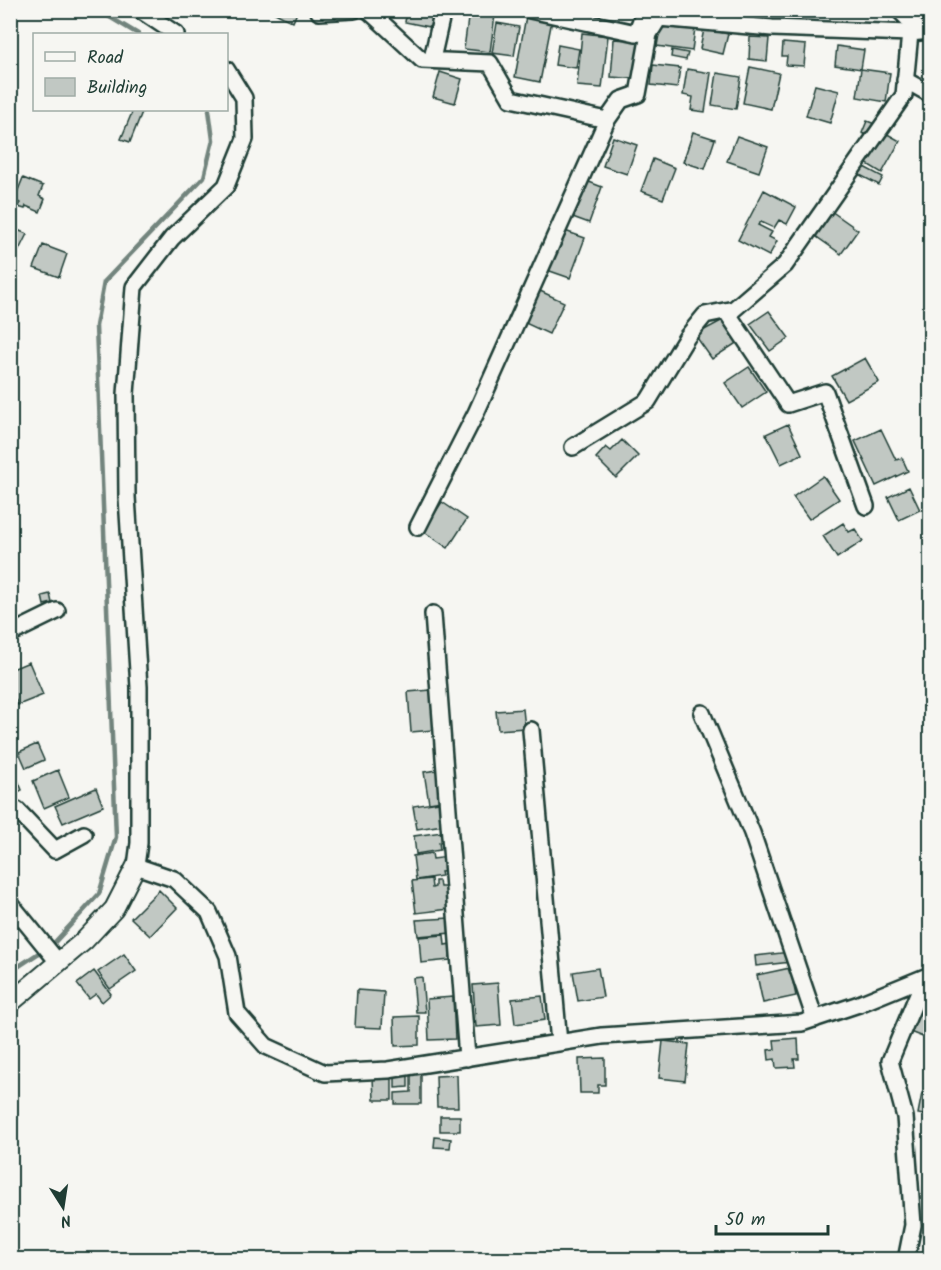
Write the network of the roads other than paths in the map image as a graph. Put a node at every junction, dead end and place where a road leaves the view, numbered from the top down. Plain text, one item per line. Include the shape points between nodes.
1 (140, 10) edge
2 (354, 10) edge
3 (368, 10) edge
4 (443, 10) edge
5 (530, 10) edge
6 (645, 10) edge
7 (899, 10) edge
8 (319, 12) dead end
9 (920, 32) edge
10 (174, 33) edge
11 (643, 34) junction
12 (432, 59) junction
13 (228, 72) edge
14 (905, 80) junction
15 (930, 94) edge
16 (607, 120) junction
17 (726, 311) junction
18 (573, 447) dead end
19 (866, 506) dead end
20 (418, 528) dead end
21 (57, 611) dead end
22 (433, 614) dead end
23 (10, 634) edge
24 (702, 713) dead end
25 (531, 730) dead end
26 (10, 814) edge
27 (84, 834) dead end
28 (136, 866) junction
29 (10, 903) edge
30 (58, 962) junction
31 (928, 976) edge
32 (10, 1003) edge
33 (815, 1019) junction
34 (559, 1043) junction
35 (467, 1058) junction
36 (906, 1260) edge

1 - 10 street
2 - 8 street
3 - 12 street via 422,60
4 - 12 street
5 - 11 street
6 - 11 street
7 - 9 street
9 - 11 street via 772,28 659,18
9 - 14 street
11 - 16 street via 638,94 621,100
12 - 16 street via 490,63 511,99
13 - 28 street via 244,98 245,139 226,186 172,238 134,287 126,394 127,497 140,747
14 - 15 street
14 - 17 street via 904,95 785,265 734,309
16 - 20 street via 476,413
17 - 18 street via 705,315 648,401
17 - 19 street via 788,404 825,392
21 - 23 street
22 - 35 street
24 - 33 street via 753,833
25 - 34 street
26 - 27 street via 17,810 55,850
28 - 30 street via 114,909
28 - 35 street via 174,879 209,912 228,956 237,1013 266,1046 325,1073 388,1070
29 - 30 street
30 - 32 street
31 - 33 street
31 - 36 street via 890,1061 905,1117 913,1225
33 - 34 street
34 - 35 street

